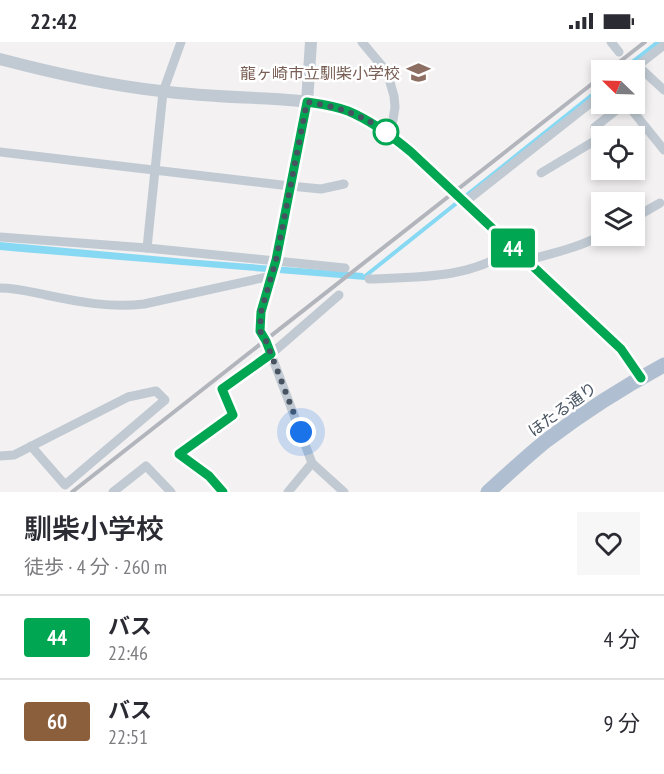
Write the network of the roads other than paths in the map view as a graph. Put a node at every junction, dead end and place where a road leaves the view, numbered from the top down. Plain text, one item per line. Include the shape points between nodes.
1 (181, 42) edge
2 (311, 42) edge
3 (362, 42) edge
4 (611, 42) edge
5 (664, 45) edge
6 (619, 52) dead end
7 (0, 59) edge
8 (645, 60) edge
9 (645, 76) edge
10 (664, 90) edge
11 (163, 92) junction
12 (307, 102) junction
13 (591, 102) edge
14 (613, 114) edge
15 (634, 114) edge
16 (388, 133) junction
17 (664, 150) edge
18 (0, 152) edge
19 (154, 171) junction
20 (541, 173) dead end
21 (344, 184) dead end
22 (290, 186) junction
23 (462, 200) junction
24 (663, 203) edge
25 (645, 212) edge
26 (0, 237) edge
27 (591, 241) edge
28 (147, 248) junction
29 (513, 248) junction
30 (275, 261) junction
31 (526, 261) junction
32 (345, 268) dead end
33 (271, 276) junction
34 (369, 279) dead end
35 (0, 288) edge
36 (339, 295) dead end
37 (271, 354) junction
38 (662, 371) edge
39 (641, 378) junction
40 (32, 446) junction
41 (0, 456) edge
42 (312, 463) junction
43 (113, 492) edge
44 (171, 492) edge
45 (223, 492) edge
46 (288, 492) edge
47 (344, 492) edge
48 (488, 492) edge

1 - 11 street
2 - 12 street
3 - 16 street via 387,72 392,88 395,107
4 - 6 street
5 - 8 street
7 - 11 street via 84,80
9 - 10 street
11 - 12 street
11 - 19 street
12 - 16 street via 347,110
12 - 22 street
13 - 23 street
14 - 20 street via 595,127 602,137
15 - 17 street
16 - 23 street
18 - 19 street
19 - 22 street
19 - 28 street
21 - 22 street via 321,189
22 - 30 street
23 - 29 street
24 - 25 street
26 - 28 street
27 - 31 street
28 - 30 street
29 - 31 street
29 - 34 street via 470,270 429,277
30 - 32 street
30 - 33 street
31 - 39 street via 621,349
33 - 35 street via 128,306
33 - 37 street via 259,326
36 - 37 street
37 - 42 street
37 - 45 street via 222,389 233,415 179,454
38 - 39 main road, ほたる通り
39 - 48 main road, ほたる通り via 570,423
40 - 40 street via 128,397 156,391 165,400 65,485
40 - 41 street via 15,455
42 - 46 street
42 - 47 street
43 - 44 street via 146,466

